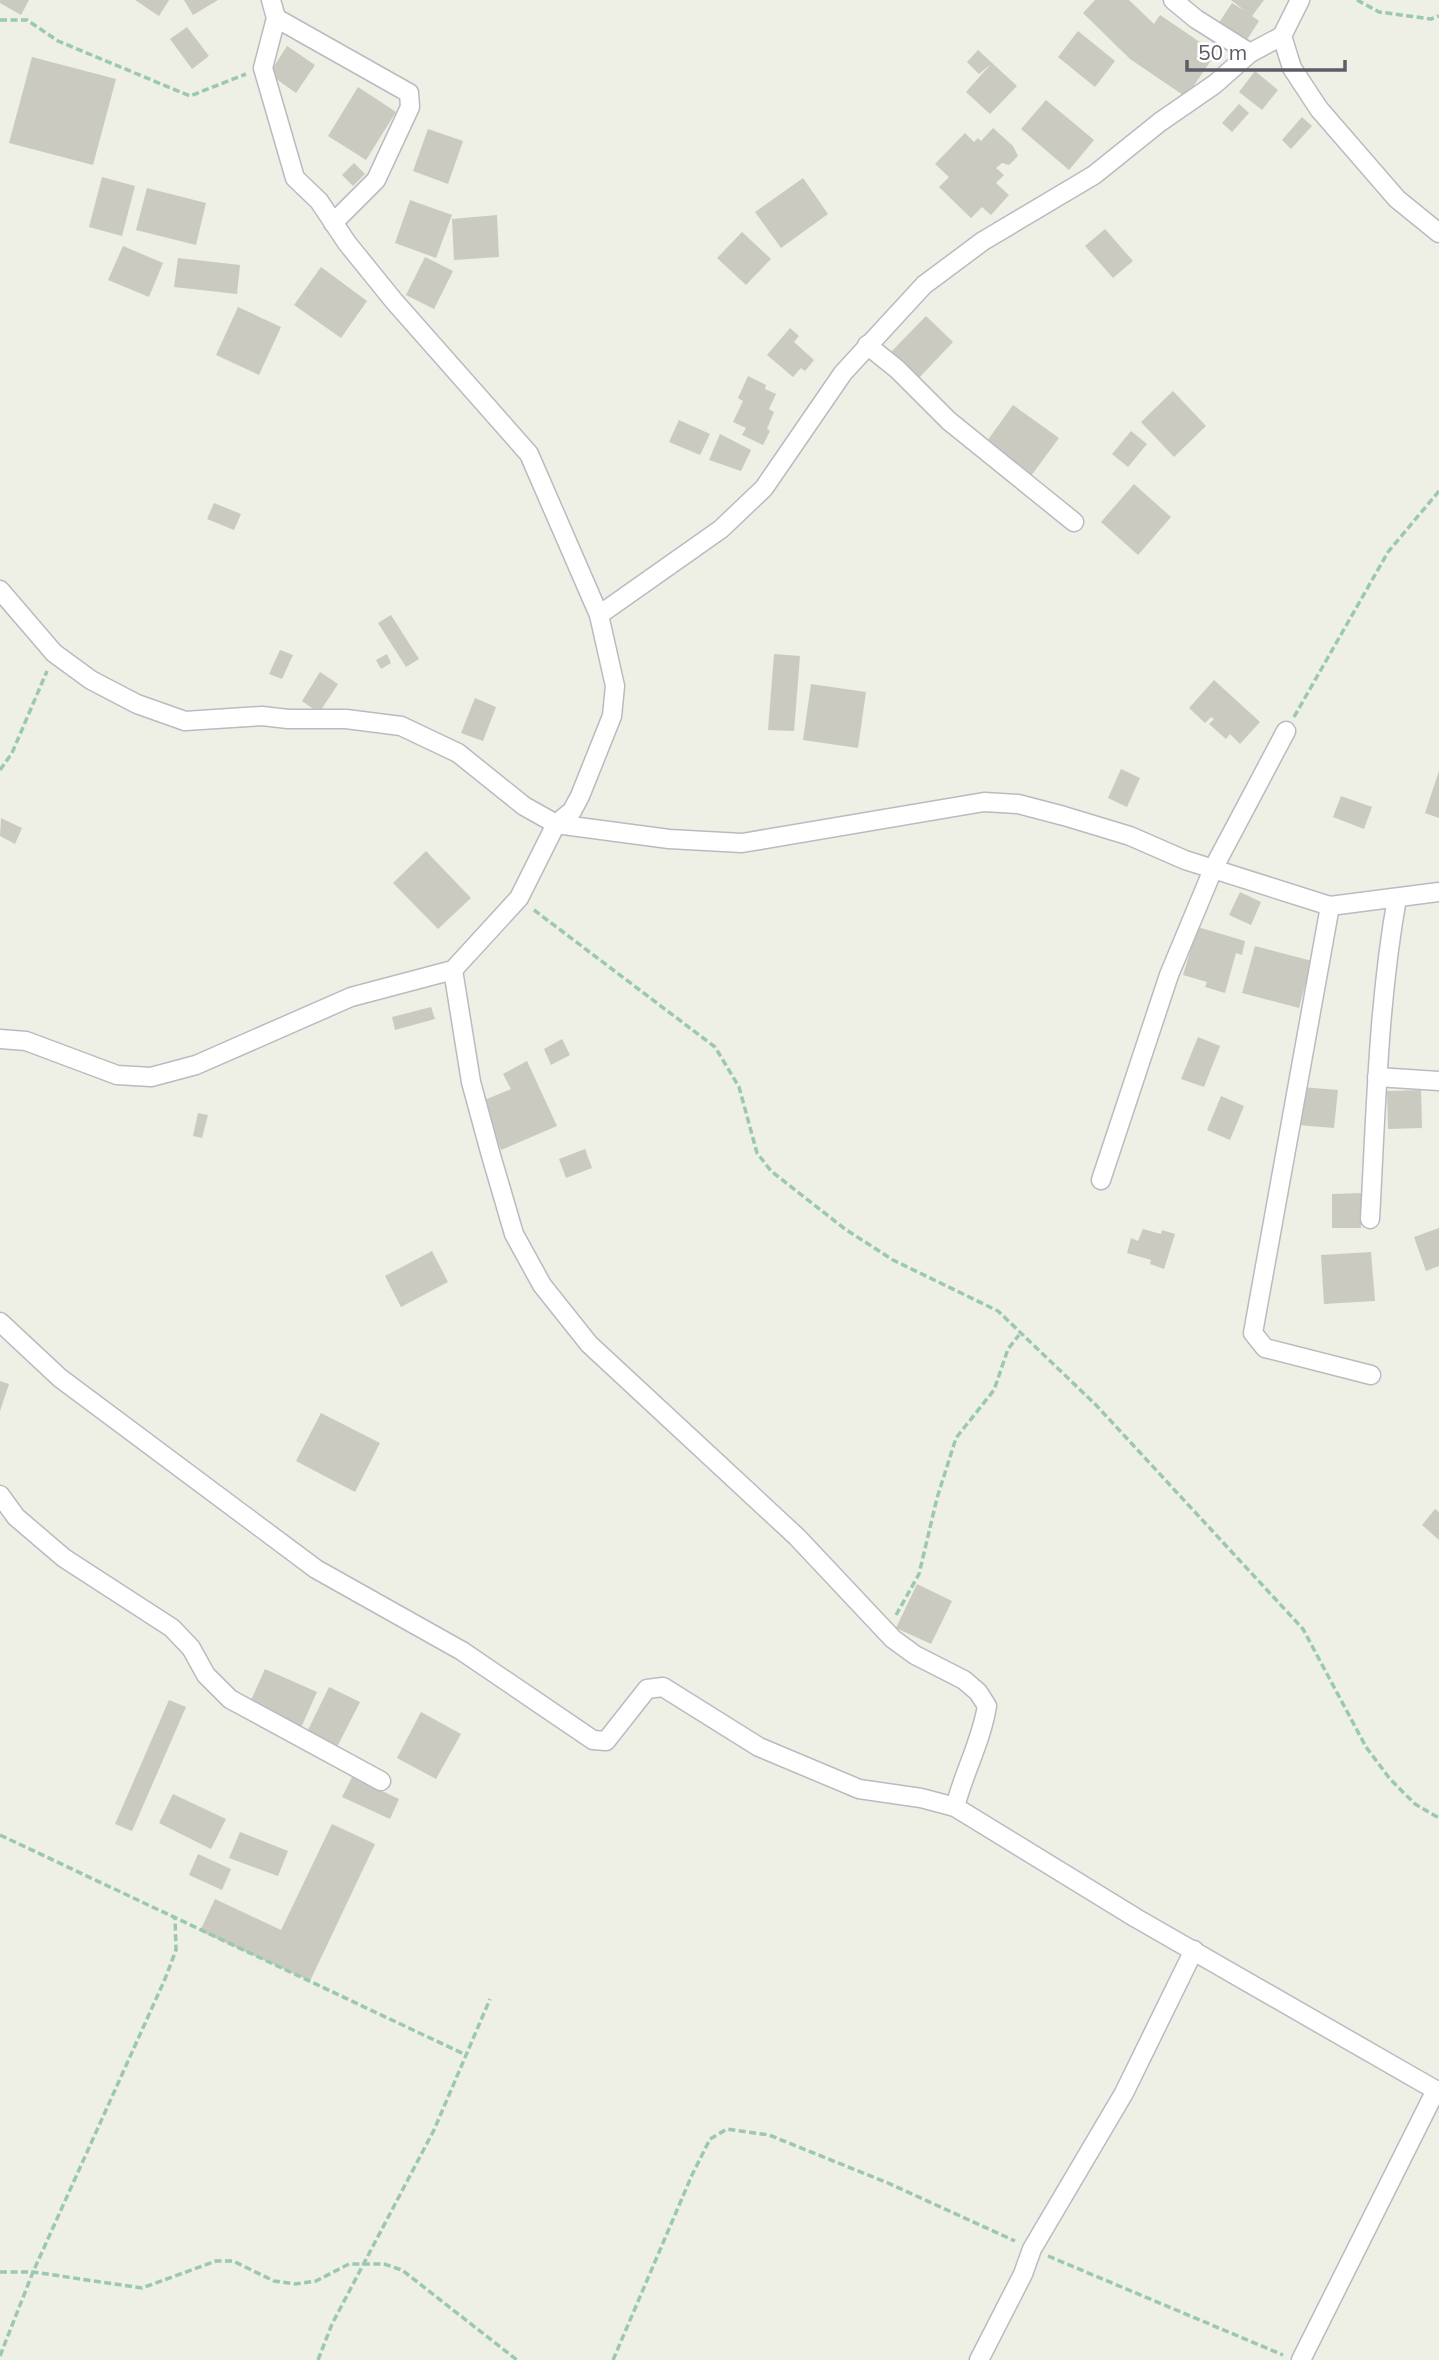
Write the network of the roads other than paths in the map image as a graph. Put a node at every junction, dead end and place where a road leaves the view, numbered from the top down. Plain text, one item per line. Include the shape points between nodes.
1 (271, 0) edge
2 (1173, 0) edge
3 (1300, 0) edge
4 (276, 19) junction
5 (1282, 36) junction
6 (1250, 53) junction
7 (333, 223) junction
8 (1439, 233) edge
9 (866, 345) junction
10 (1074, 522) dead end
11 (0, 590) edge
12 (599, 615) junction
13 (1286, 731) road end
14 (556, 824) junction
15 (1214, 867) junction
16 (1439, 892) edge
17 (1397, 898) junction
18 (1330, 906) junction
19 (453, 970) junction
20 (0, 1039) edge
21 (1377, 1077) junction
22 (1439, 1081) edge
23 (1101, 1180) dead end
24 (1370, 1219) dead end
25 (0, 1322) edge
26 (1371, 1375) dead end
27 (0, 1495) edge
28 (381, 1781) dead end
29 (956, 1807) junction
30 (1195, 1951) junction
31 (1438, 2091) edge
32 (979, 2360) edge
33 (1301, 2360) edge

1 - 4 street
2 - 6 street
3 - 5 street
4 - 7 street via 262,68 295,178
4 - 7 street via 409,93 410,107 376,180
5 - 6 street
5 - 8 street via 1292,68 1319,109 1397,199
6 - 9 street via 1094,175 983,241 924,285
7 - 12 street via 394,301 529,454
9 - 10 street via 949,421
9 - 12 street via 764,488 721,529
11 - 14 street via 54,653 136,704 185,720 262,716 367,720 401,726 458,753 524,806
12 - 14 street via 615,685 612,716 580,796 572,811
13 - 15 street
14 - 15 street via 742,843 984,802 1018,804 1130,836
14 - 19 street via 519,898
15 - 18 street
15 - 23 street via 1168,975
16 - 17 street
17 - 18 street
17 - 21 street via 1387,954
18 - 26 street via 1253,1333 1265,1348
19 - 20 street via 351,997 196,1065 150,1077 117,1075 26,1041
19 - 29 street via 471,1082 490,1152 514,1234 542,1285 589,1343 797,1537 886,1632 915,1654 964,1680 987,1706 982,1737 963,1775
21 - 22 street
21 - 24 street
25 - 29 street via 60,1378 316,1569 462,1650 593,1740 606,1741 647,1689 663,1687 759,1747 859,1789
27 - 28 street via 16,1517 64,1558 173,1628 206,1675 230,1699
29 - 30 street
30 - 31 street
30 - 32 street via 1124,2094 1032,2249
31 - 33 street

